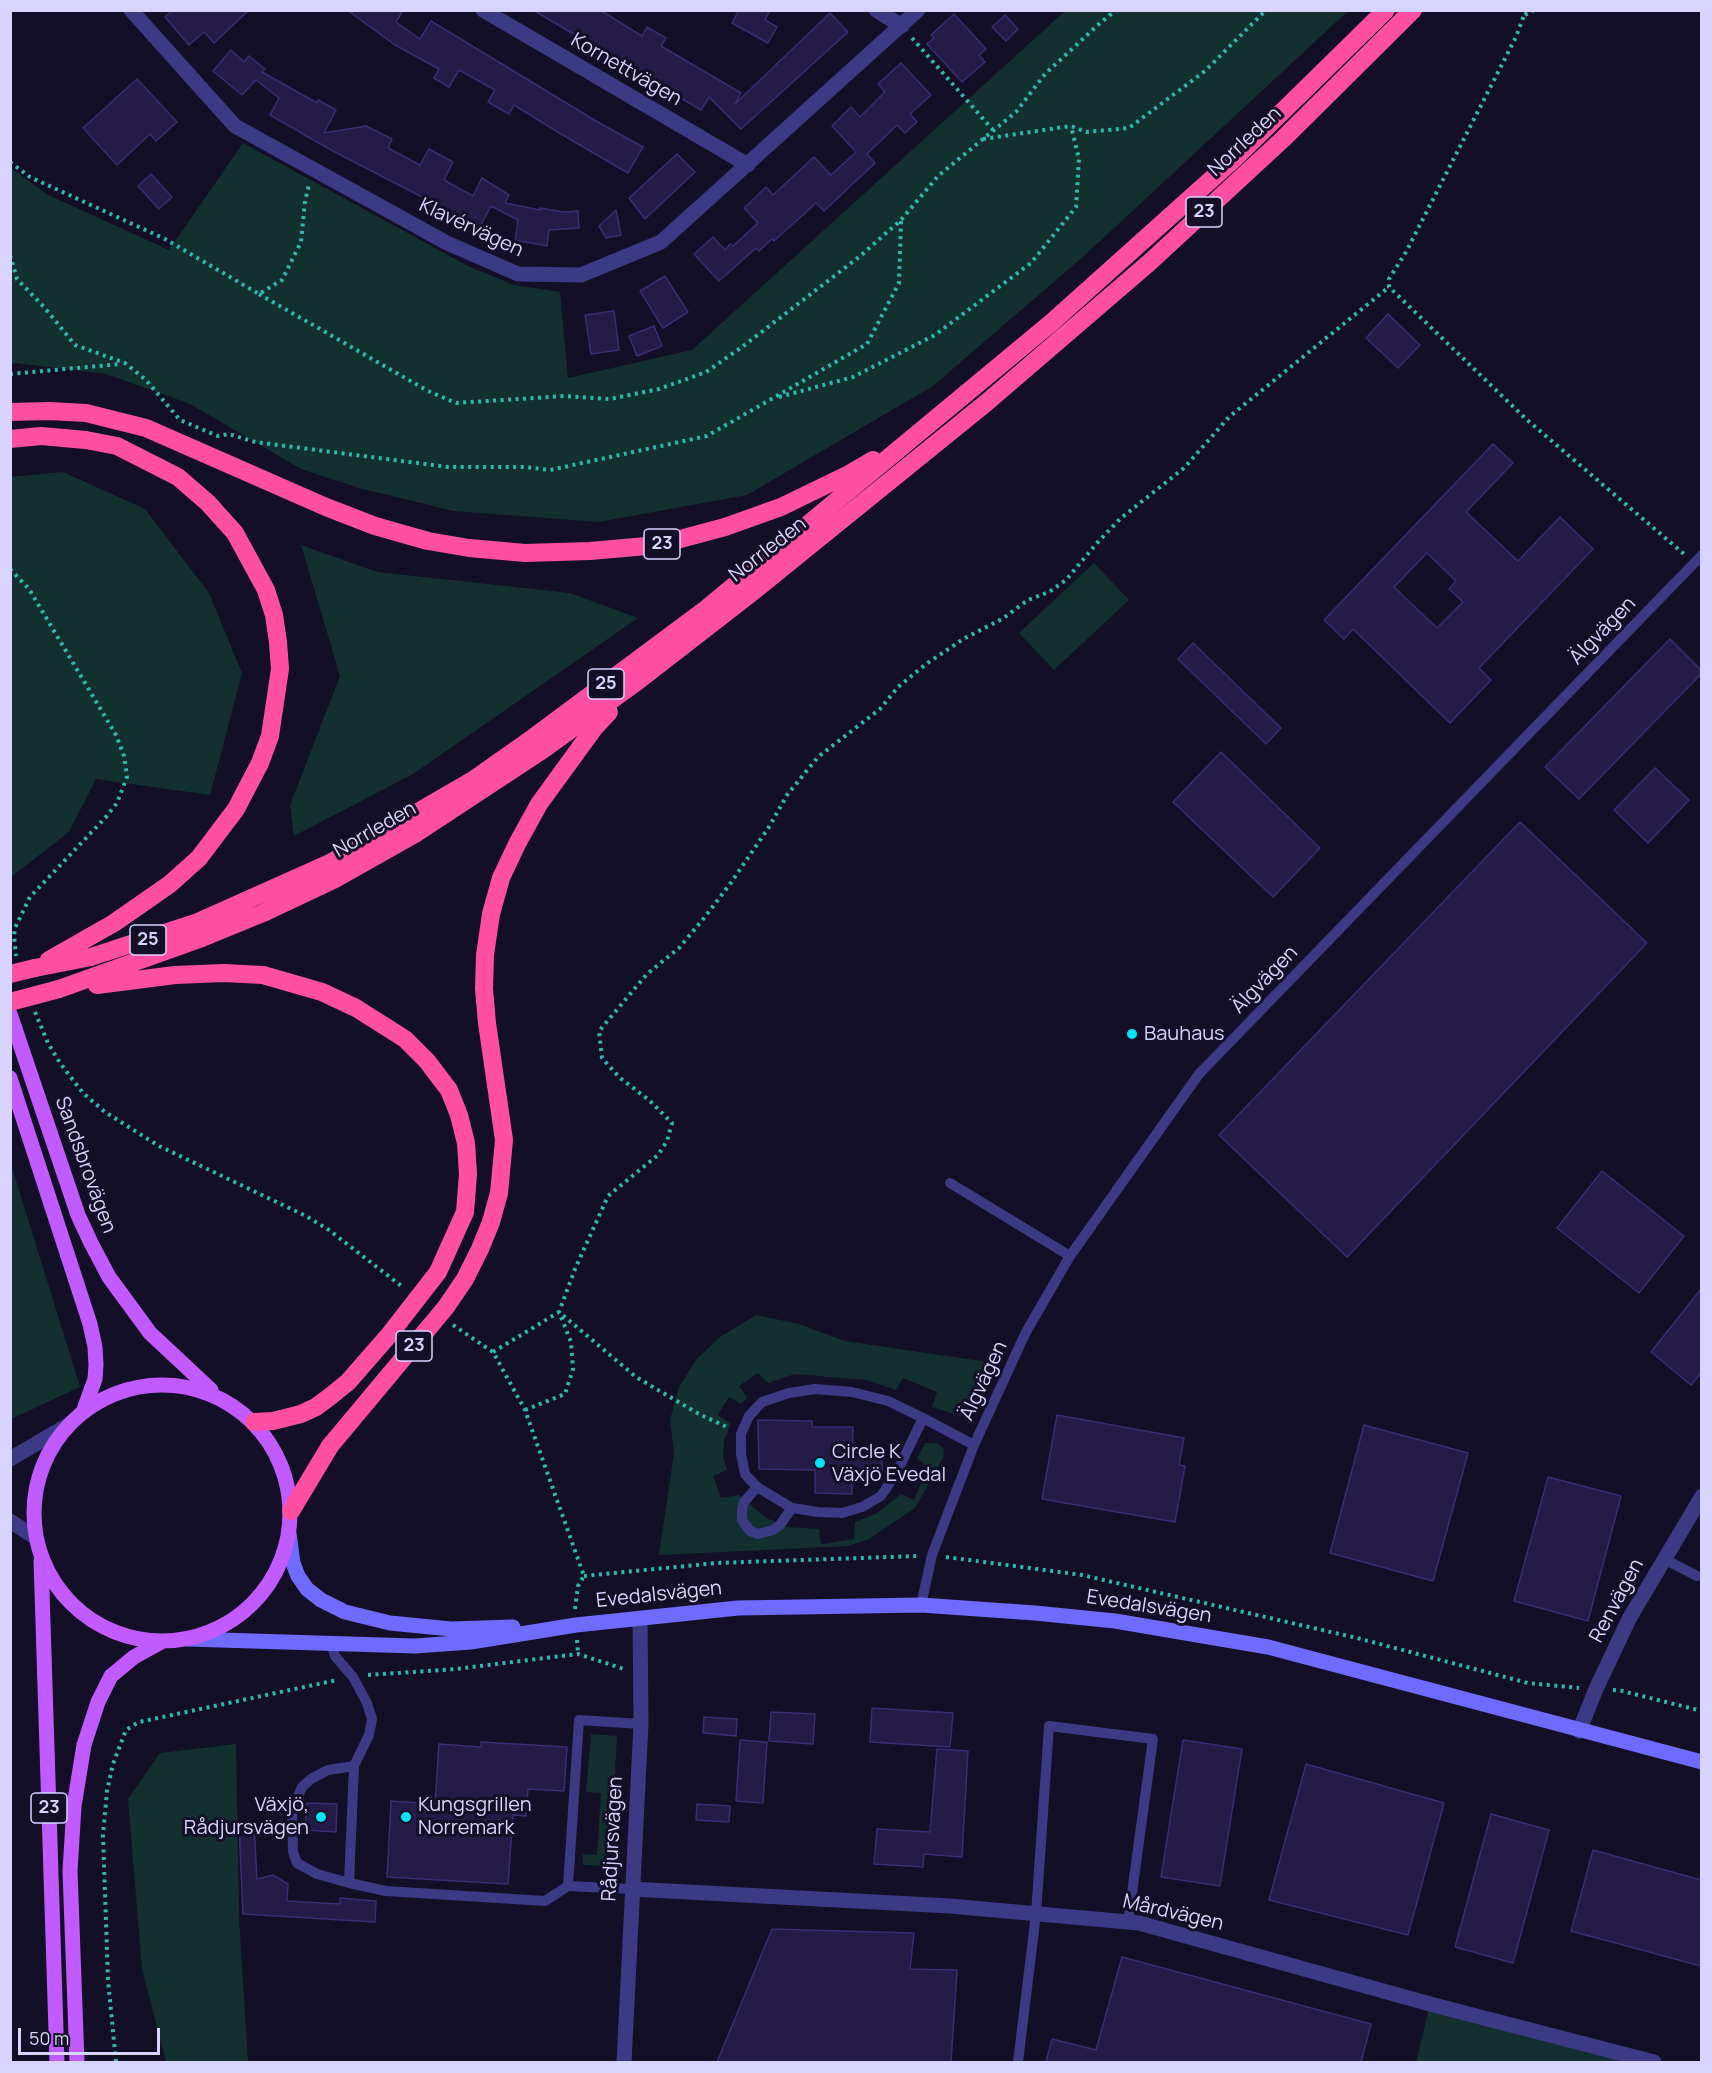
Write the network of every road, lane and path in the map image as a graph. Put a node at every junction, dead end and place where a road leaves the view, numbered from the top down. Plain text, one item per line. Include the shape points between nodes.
1 (131, 10) edge
2 (483, 10) edge
3 (876, 10) edge
4 (918, 10) edge
5 (1116, 10) edge
6 (1266, 10) edge
7 (1386, 10) edge
8 (1413, 10) edge
9 (1534, 10) edge
10 (1526, 13) edge
11 (902, 26) junction
12 (1071, 126) junction
13 (993, 130) junction
14 (982, 140) junction
15 (10, 162) edge
16 (748, 165) junction
17 (315, 170) junction
18 (901, 220) junction
19 (10, 255) edge
20 (1389, 287) junction
21 (259, 294) junction
22 (125, 363) junction
23 (10, 374) edge
24 (773, 398) junction
25 (10, 412) edge
26 (926, 427) junction
27 (10, 439) edge
28 (1698, 559) edge
29 (638, 681) junction
30 (35, 968) junction
31 (10, 974) edge
32 (60, 989) junction
33 (10, 1002) edge
34 (10, 1014) edge
35 (10, 1078) edge
36 (950, 1182) dead end
37 (1070, 1256) junction
38 (559, 1312) junction
39 (449, 1322) dead end
40 (493, 1352) junction
41 (218, 1396) junction
42 (525, 1410) junction
43 (83, 1412) junction
44 (923, 1418) junction
45 (254, 1422) junction
46 (68, 1425) junction
47 (741, 1434) junction
48 (974, 1445) junction
49 (10, 1458) edge
50 (757, 1487) junction
51 (1701, 1496) edge
52 (792, 1508) junction
53 (291, 1511) junction
54 (10, 1521) edge
55 (289, 1533) junction
56 (36, 1538) junction
57 (40, 1554) junction
58 (1664, 1559) junction
59 (1697, 1576) dead end
60 (921, 1605) junction
61 (640, 1618) junction
62 (576, 1625) junction
63 (187, 1639) junction
64 (164, 1641) junction
65 (331, 1643) junction
66 (641, 1668) junction
67 (353, 1677) junction
68 (641, 1724) junction
69 (1580, 1731) junction
70 (1701, 1762) edge
71 (354, 1766) junction
72 (349, 1883) junction
73 (568, 1886) junction
74 (631, 1889) junction
75 (1036, 1914) junction
76 (1128, 1922) junction
77 (57, 2062) edge
78 (77, 2062) edge
79 (116, 2062) edge
80 (624, 2062) edge
81 (1018, 2062) edge
82 (1654, 2062) edge

1 - 17 street, Klavérvägen via 235,126
2 - 16 street, Kornettvägen
3 - 11 street
4 - 11 street, Klavérvägen
5 - 13 path via 1044,74 1016,112
6 - 12 path via 1205,71 1129,128 1086,132
7 - 26 highway, Norrleden / 23 via 1263,132 1146,239
8 - 29 highway, Norrleden / 23 via 1274,146 1072,330 879,491
9 - 10 path
10 - 20 path via 1389,279
11 - 13 path
11 - 16 street, Klavérvägen
12 - 14 path
12 - 24 path via 1080,159 1076,207 1031,263 935,335 853,377
13 - 14 path
14 - 18 path via 938,176
15 - 21 path via 30,177 165,239
16 - 17 street, Klavérvägen via 661,242 581,275 518,274 447,243
17 - 21 path via 305,201 301,243 282,280
18 - 21 path via 816,291 706,372 660,389 610,399 565,396 456,403 428,391
18 - 24 path via 899,283 867,344
19 - 22 path via 17,279 75,345
20 - 28 path via 1526,419
20 - 38 path via 1229,417 1184,468 1097,543 1066,580 926,664 898,687 880,710 818,757 787,795 711,909 679,948 647,974 599,1031 602,1058 672,1123 658,1155 608,1196
22 - 23 path
22 - 24 path via 146,380 180,420 218,436 229,434 255,442 448,467 550,470 707,436
25 - 26 highway, 23 via 86,413 146,428 375,526 428,541 525,553 658,545 724,527 781,507 849,474
26 - 30 highway, Norrleden / 25 via 697,615 473,780 330,863 198,922 91,957
27 - 30 highway via 41,436 117,446 178,477 235,533 256,569 274,615 280,669 270,736 260,763 236,809 199,858 170,884 114,923
28 - 37 lane, Älgvägen via 1199,1074
29 - 32 highway, Norrleden / 25 via 481,792 337,878 202,938
29 - 53 highway, 23 via 595,727 539,804 501,878 486,945 484,989 504,1140 499,1193 480,1249 446,1307 330,1446
30 - 31 highway, 25, bridge
32 - 33 highway, 25, bridge
32 - 45 highway via 195,974 263,975 293,982 322,992 405,1039 449,1090 466,1143 468,1173 465,1212 438,1272 348,1382 302,1414
34 - 41 main road, Sandsbrovägen via 78,1215 96,1252 150,1333
35 - 43 main road, 23 via 93,1336 96,1372
36 - 37 lane
37 - 48 lane, Älgvägen via 1026,1332
38 - 40 path
38 - 42 path via 571,1342 573,1369 565,1394
38 - 47 path via 636,1377
39 - 40 path
40 - 42 path
41 - 43 main road, 23 via 191,1387 134,1387 107,1396
41 - 45 main road, 23
42 - 62 path via 584,1576 574,1602
43 - 46 main road, 23
44 - 47 lane via 871,1396 815,1389 762,1402 749,1416
44 - 48 lane
44 - 52 lane via 881,1496 842,1513
45 - 53 main road, 23 via 281,1463
46 - 49 street
46 - 56 main road, 23 via 42,1466 36,1489
47 - 50 lane via 745,1474
48 - 60 lane, Älgvägen via 933,1555
50 - 52 lane
50 - 52 lane via 742,1510 742,1520 750,1531 759,1534 773,1530
51 - 58 street, Renvägen
53 - 55 main road, 23
54 - 56 street
55 - 62 street, Evedalsvägen via 298,1576 321,1600 345,1612 390,1623 451,1629
55 - 63 main road, 23 via 274,1575 254,1602 228,1623
56 - 57 main road, 23
57 - 64 main road, 23 via 63,1594 98,1624 141,1639
57 - 77 main road, 23
58 - 59 lane
58 - 69 street, Renvägen via 1629,1619
60 - 61 street, Evedalsvägen via 738,1608
60 - 69 street, Evedalsvägen via 1115,1621 1268,1647
61 - 62 street, Evedalsvägen
61 - 66 street, Rådjursvägen
62 - 65 street, Evedalsvägen via 471,1642 415,1646
63 - 64 main road, 23
63 - 65 street, Evedalsvägen
64 - 78 main road, 23 via 134,1657 111,1676 84,1745 70,1860
65 - 67 lane via 335,1656
66 - 67 path via 621,1669 578,1654
66 - 68 street, Rådjursvägen
67 - 71 lane via 372,1719
67 - 79 path via 139,1722 126,1730 107,1791 103,1835 108,1980
68 - 73 lane via 579,1720
68 - 74 street, Rådjursvägen
69 - 70 street, Evedalsvägen
71 - 72 lane
71 - 72 lane via 328,1770 311,1779 302,1787 292,1810 297,1863 317,1874
72 - 73 lane via 386,1891 545,1901
73 - 74 lane
74 - 75 street, Mårdvägen
74 - 80 street, Rådjursvägen
75 - 76 street, Mårdvägen
75 - 76 lane via 1049,1726 1152,1739
75 - 81 lane
76 - 82 street, Mårdvägen

